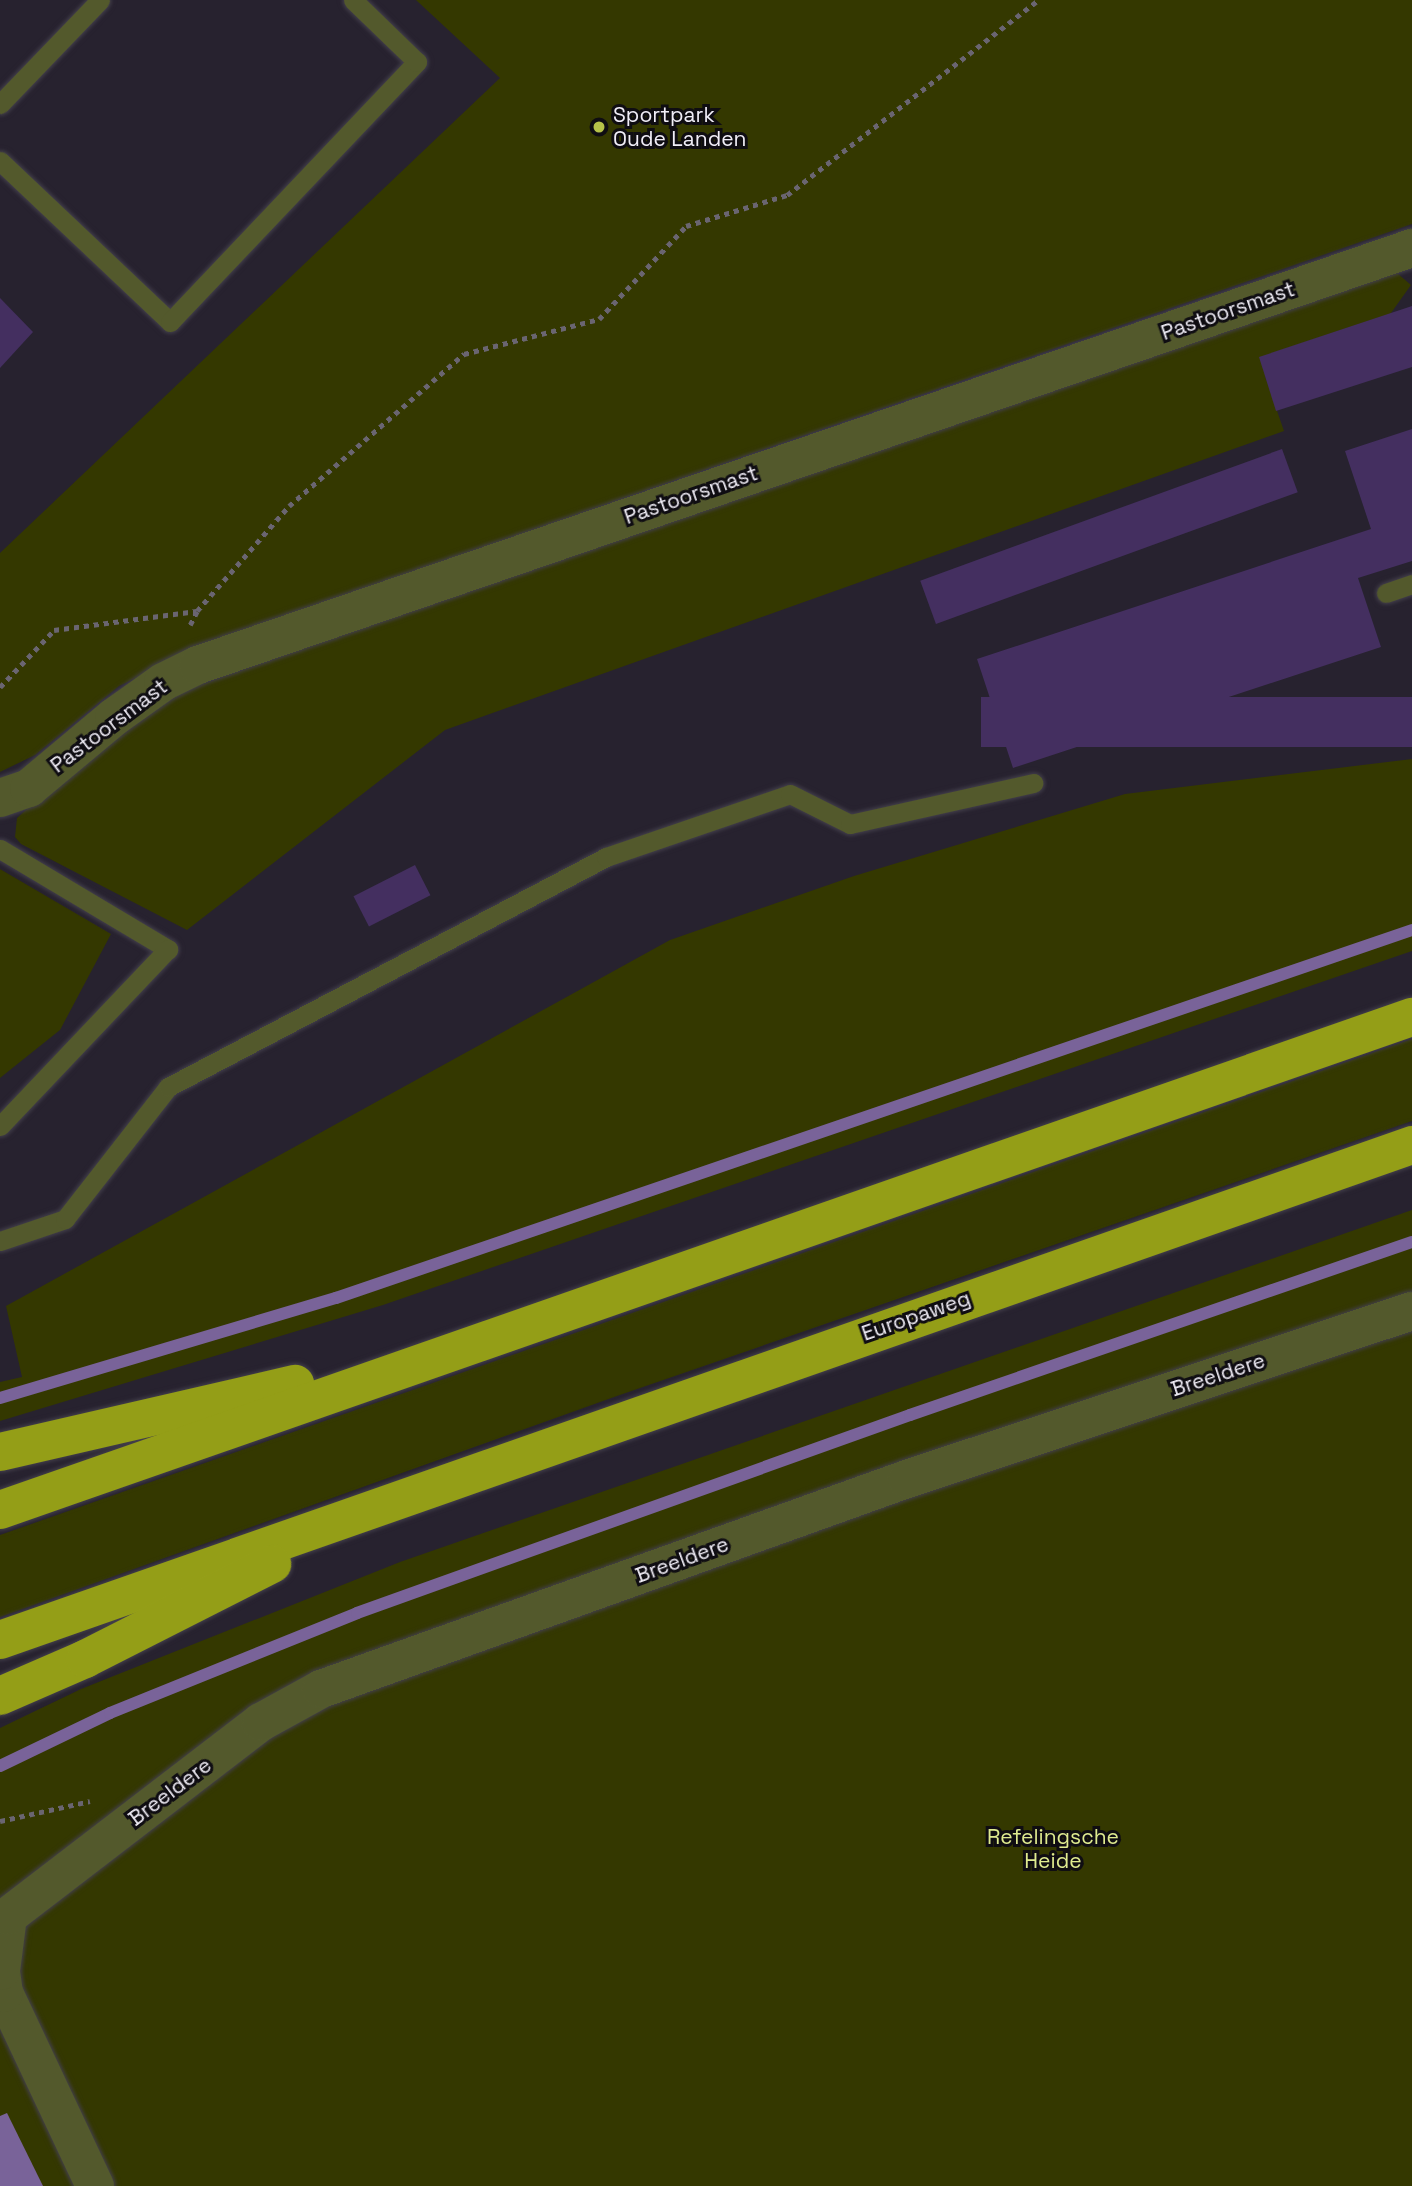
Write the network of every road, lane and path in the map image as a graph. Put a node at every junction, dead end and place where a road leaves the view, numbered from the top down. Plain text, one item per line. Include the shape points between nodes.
1 (100, 0) edge
2 (353, 0) edge
3 (1038, 0) edge
4 (0, 104) edge
5 (0, 161) edge
6 (1412, 248) edge
7 (1412, 584) edge
8 (1386, 593) dead end
9 (197, 611) junction
10 (163, 682) junction
11 (0, 687) edge
12 (1033, 783) dead end
13 (0, 798) edge
14 (0, 849) edge
15 (1412, 1017) edge
16 (0, 1126) edge
17 (1412, 1145) edge
18 (0, 1241) edge
19 (1412, 1311) edge
20 (457, 1349) junction
21 (0, 1452) edge
22 (421, 1489) junction
23 (0, 1510) edge
24 (0, 1640) edge
25 (0, 1696) edge
26 (95, 2186) edge

1 - 4 lane
2 - 5 lane via 417,62 170,322
3 - 9 path via 787,195 686,226 599,318 464,354 289,506
6 - 10 street, Pastoorsmast via 198,665
7 - 8 lane
9 - 10 path
9 - 11 path via 54,630
10 - 13 street, Pastoorsmast via 29,788
12 - 18 lane via 850,824 790,794 606,857 168,1087 65,1219
14 - 16 lane via 167,948
15 - 20 highway
17 - 22 highway, Europaweg
19 - 26 street, Breeldere via 907,1479 321,1689 261,1722 8,1916 1,1971 4,1993
20 - 21 highway
20 - 23 highway
22 - 24 highway
22 - 25 highway via 85,1659

